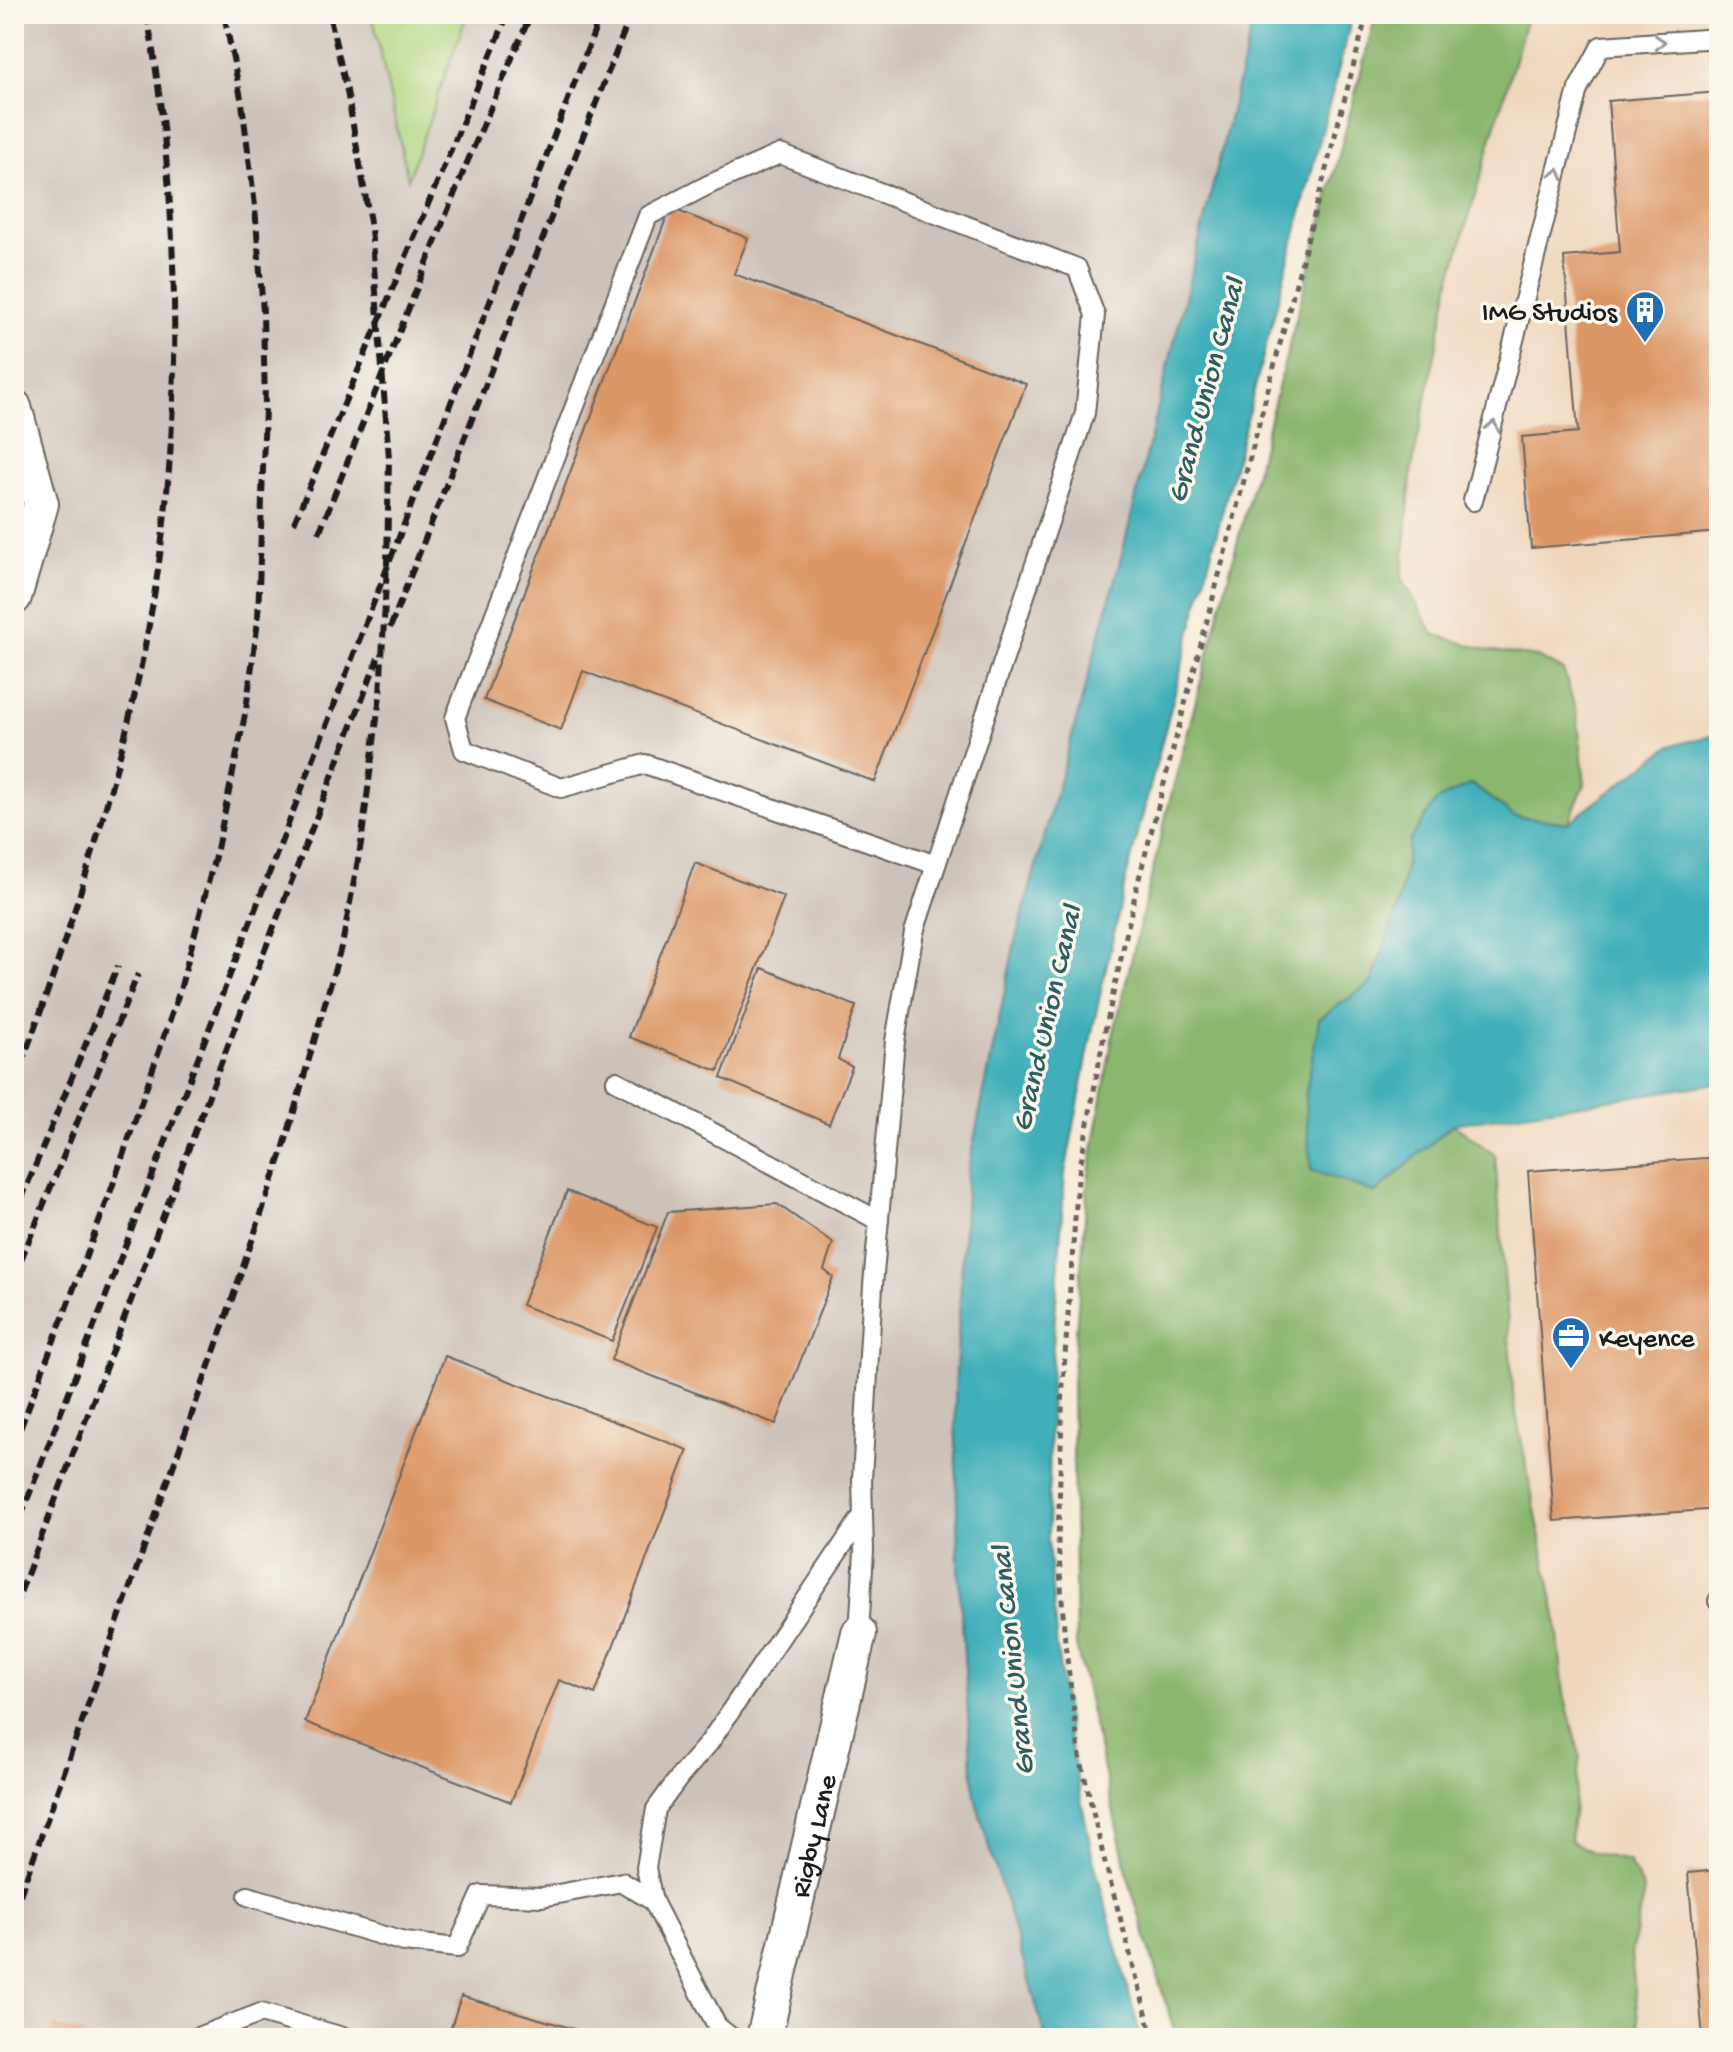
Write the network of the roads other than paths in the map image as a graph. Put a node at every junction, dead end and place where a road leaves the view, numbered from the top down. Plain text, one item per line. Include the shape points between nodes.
1 (1719, 38) edge
2 (14, 407) edge
3 (1473, 501) dead end
4 (14, 597) edge
5 (936, 865) junction
6 (616, 1081) dead end
7 (879, 1221) junction
8 (863, 1514) junction
9 (859, 1633) joint
10 (248, 1896) dead end
11 (653, 1901) junction
12 (195, 2038) edge
13 (346, 2038) edge
14 (732, 2038) edge
15 (764, 2038) edge

3 -> 1 lane via 1578,89 1601,46
2 - 4 street via 41,504
5 - 5 lane via 1085,413 1095,315 1077,268 780,154 648,216 455,718 464,750 561,788 645,764
5 - 7 lane via 914,932 895,1041
6 - 7 lane
7 - 8 lane
8 - 9 lane
8 - 11 lane via 709,1743 656,1809 646,1868
9 - 15 street, Rigby Lane
10 - 11 lane via 404,1942 457,1948 481,1895 542,1897 622,1882
11 - 14 lane via 717,2026
12 - 13 lane via 261,2013

